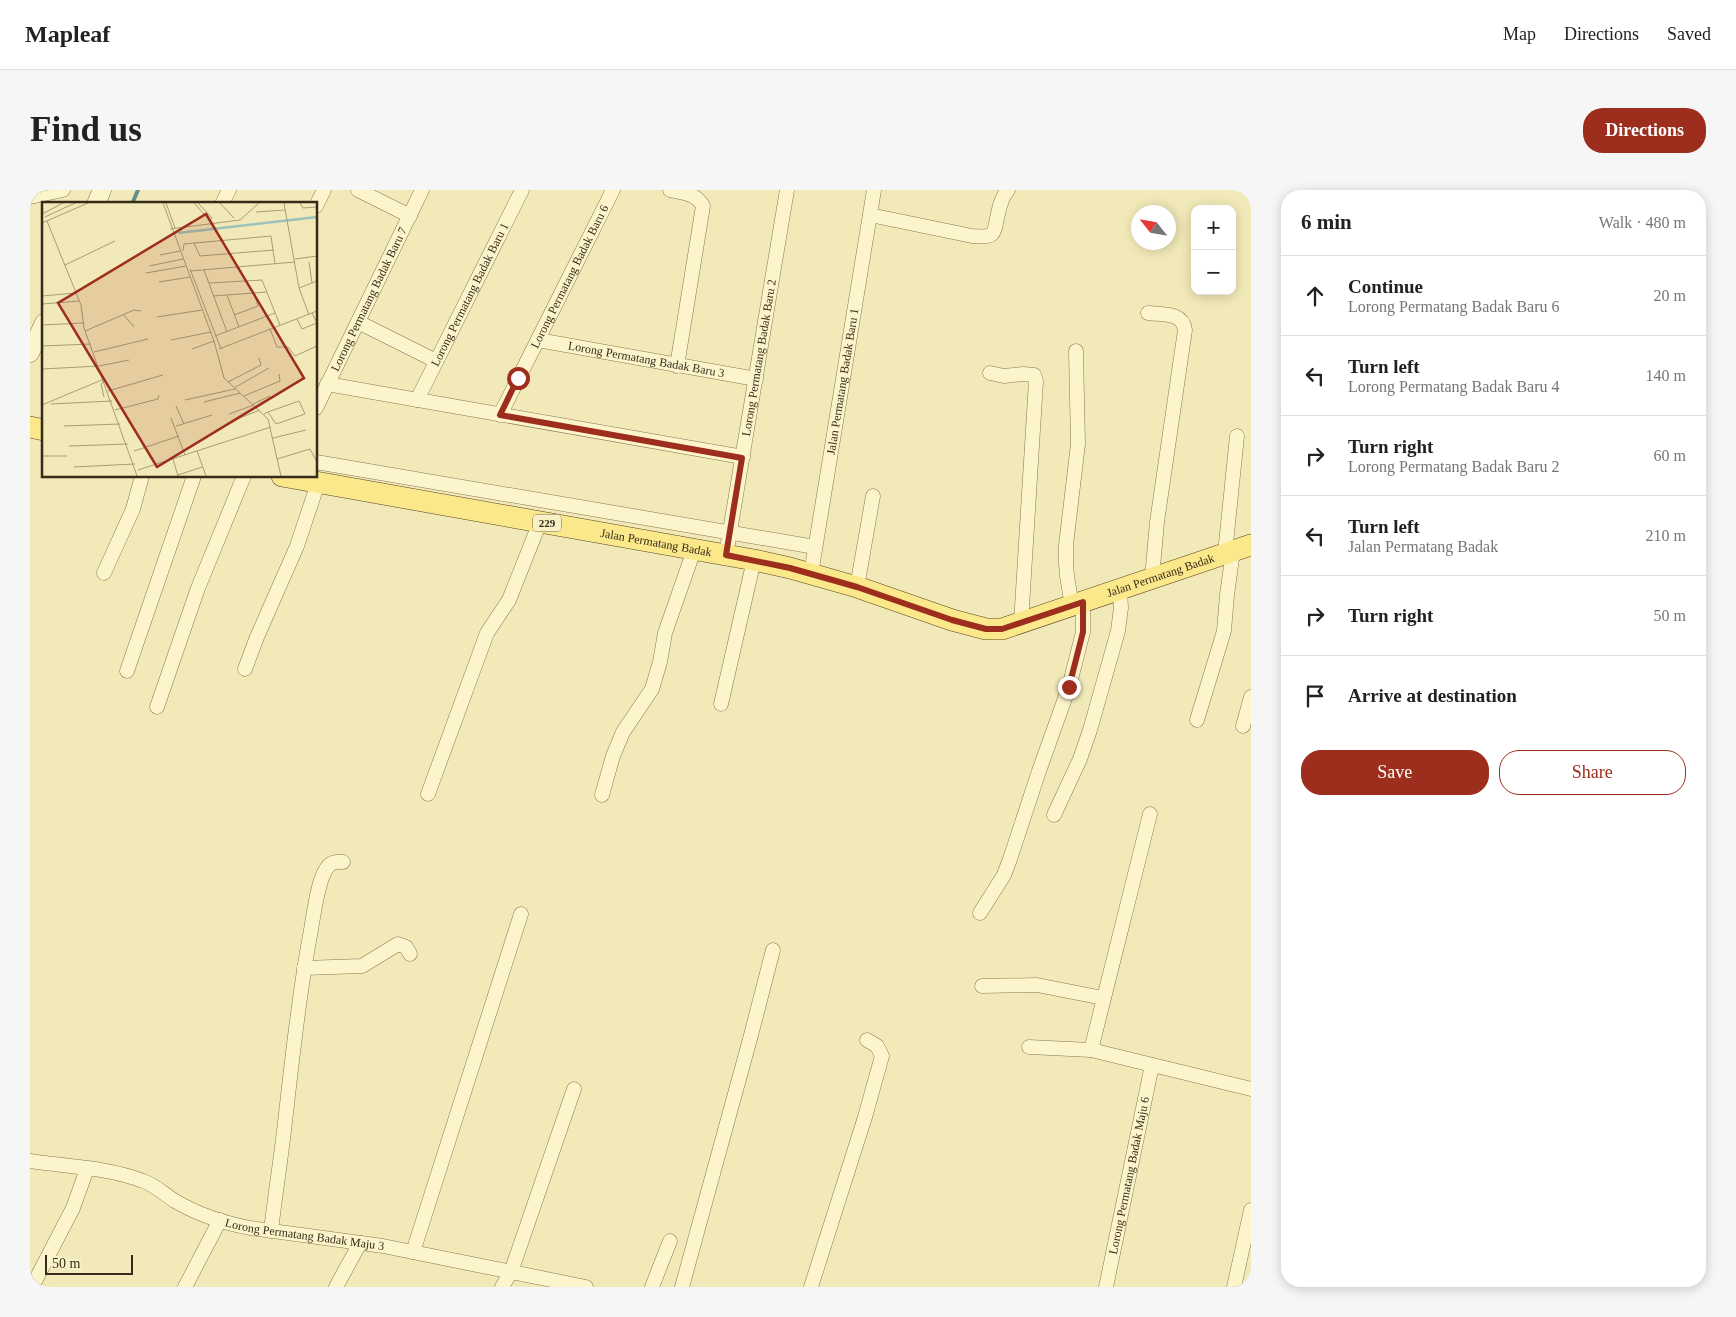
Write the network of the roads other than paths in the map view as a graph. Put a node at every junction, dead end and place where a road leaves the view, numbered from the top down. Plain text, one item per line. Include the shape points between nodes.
1 (63, 190) edge
2 (102, 190) edge
3 (229, 190) edge
4 (324, 190) edge
5 (358, 190) edge
6 (422, 190) edge
7 (522, 190) edge
8 (613, 190) edge
9 (670, 190) edge
10 (787, 190) edge
11 (874, 190) edge
12 (1008, 190) edge
13 (30, 197) edge
14 (97, 202) edge
15 (223, 202) edge
16 (318, 202) edge
17 (410, 216) junction
18 (870, 216) junction
19 (1148, 313) dead end
20 (358, 322) junction
21 (42, 327) edge
22 (538, 340) junction
23 (1076, 351) dead end
24 (30, 353) edge
25 (436, 361) junction
26 (677, 366) junction
27 (990, 373) dead end
28 (756, 379) junction
29 (327, 384) junction
30 (417, 400) junction
31 (318, 404) edge
32 (500, 415) junction
33 (1237, 436) dead end
34 (742, 458) junction
35 (318, 472) edge
36 (318, 472) edge
37 (141, 478) edge
38 (193, 478) edge
39 (243, 478) edge
40 (315, 478) edge
41 (873, 496) dead end
42 (540, 522) junction
43 (730, 531) junction
44 (815, 547) junction
45 (1237, 549) edge
46 (694, 550) junction
47 (726, 555) junction
48 (754, 560) junction
49 (104, 573) dead end
50 (811, 574) junction
51 (1152, 578) junction
52 (857, 587) junction
53 (1120, 589) junction
54 (1078, 604) junction
55 (1021, 623) junction
56 (245, 669) dead end
57 (127, 671) dead end
58 (1251, 697) edge
59 (721, 704) dead end
60 (157, 707) dead end
61 (1197, 720) dead end
62 (1244, 726) dead end
63 (428, 794) dead end
64 (602, 795) dead end
65 (1150, 814) dead end
66 (1054, 815) dead end
67 (343, 862) dead end
68 (520, 914) dead end
69 (980, 914) dead end
70 (773, 950) dead end
71 (410, 954) dead end
72 (304, 968) junction
73 (982, 986) dead end
74 (1103, 998) junction
75 (867, 1040) dead end
76 (1028, 1047) dead end
77 (1091, 1050) junction
78 (1152, 1065) junction
79 (574, 1088) dead end
80 (1251, 1088) edge
81 (32, 1165) edge
82 (87, 1169) junction
83 (1251, 1210) edge
84 (220, 1220) junction
85 (270, 1231) junction
86 (670, 1241) dead end
87 (360, 1243) junction
88 (413, 1252) junction
89 (511, 1272) junction
90 (32, 1287) edge
91 (184, 1287) edge
92 (336, 1287) edge
93 (502, 1287) edge
94 (586, 1287) edge
95 (652, 1287) edge
96 (682, 1287) edge
97 (811, 1287) edge
98 (1106, 1287) edge
99 (1234, 1287) edge

1 - 13 street
2 - 14 street
3 - 15 street
4 - 16 street
5 - 17 street
6 - 17 street, Lorong Permatang Badak Baru 7
7 - 25 street, Lorong Permatang Badak Baru 1
8 - 22 street, Lorong Permatang Badak Baru 6
9 - 26 street via 694,196 703,206
10 - 28 street, Lorong Permatang Badak Baru 2
11 - 18 street, Jalan Permatang Badak Baru 1
12 - 18 street via 1000,203 995,228 987,236 972,236
17 - 20 street, Lorong Permatang Badak Baru 7
18 - 44 street, Jalan Permatang Badak Baru 1
19 - 51 street via 1182,319 1185,330 1158,512
20 - 25 street
20 - 29 street, Lorong Permatang Badak Baru 7
21 - 24 street
22 - 26 street, Lorong Permatang Badak Baru 3
22 - 32 street, Lorong Permatang Badak Baru 6
23 - 54 street via 1078,444 1066,545 1066,576
25 - 30 street, Lorong Permatang Badak Baru 1
26 - 28 street, Lorong Permatang Badak Baru 3
27 - 55 street via 1004,376 1029,374 1034,375 1036,381
28 - 34 street, Lorong Permatang Badak Baru 2
29 - 30 street
29 - 31 street, Lorong Permatang Badak Baru 7
30 - 32 street
32 - 34 street
33 - 45 street
34 - 43 street, Lorong Permatang Badak Baru 2
35 - 43 street
36 - 42 main road, Jalan Permatang Badak / 229
37 - 49 street via 133,509
38 - 57 street
39 - 60 street via 198,588
40 - 56 street via 297,546
41 - 52 street
42 - 46 main road, Jalan Permatang Badak / 229
42 - 63 street via 509,600 487,633
43 - 44 street
43 - 47 street, Lorong Permatang Badak Baru 2
44 - 50 street, Jalan Permatang Badak Baru 1
45 - 51 main road, Jalan Permatang Badak / 229
45 - 61 street via 1227,595 1224,631
46 - 47 main road, Jalan Permatang Badak / 229
46 - 64 street via 666,627 652,689 623,732
47 - 48 main road, Jalan Permatang Badak / 229
48 - 50 main road, Jalan Permatang Badak / 229
48 - 59 street
50 - 52 main road, Jalan Permatang Badak / 229
51 - 53 main road, Jalan Permatang Badak / 229
52 - 55 main road, Jalan Permatang Badak / 229 via 979,628 1002,629
53 - 54 main road, Jalan Permatang Badak / 229
53 - 66 street via 1119,625 1093,721 1080,759
54 - 55 main road, Jalan Permatang Badak / 229
54 - 69 street via 1083,632 1069,687 1004,875
58 - 62 street
65 - 74 street
67 - 72 street via 331,863 322,878
68 - 88 street
70 - 96 street
71 - 72 street via 406,947 398,944 362,966
72 - 85 street
73 - 74 street via 1037,985
74 - 77 street
75 - 97 street via 877,1046 882,1056
76 - 77 street
77 - 78 street
78 - 80 street
78 - 98 street, Lorong Permatang Badak Maju 6
79 - 89 street
81 - 82 street, Lorong Permatang Badak Maju 3
82 - 84 street, Lorong Permatang Badak Maju 3 via 114,1172 145,1181 187,1208
82 - 90 street via 73,1208
83 - 99 street
84 - 85 street, Lorong Permatang Badak Maju 3
84 - 91 street
85 - 87 street, Lorong Permatang Badak Maju 3
86 - 95 street
87 - 88 street, Lorong Permatang Badak Maju 3
87 - 92 street
88 - 89 street, Lorong Permatang Badak Maju 3
89 - 93 street
89 - 94 street, Lorong Permatang Badak Maju 3

